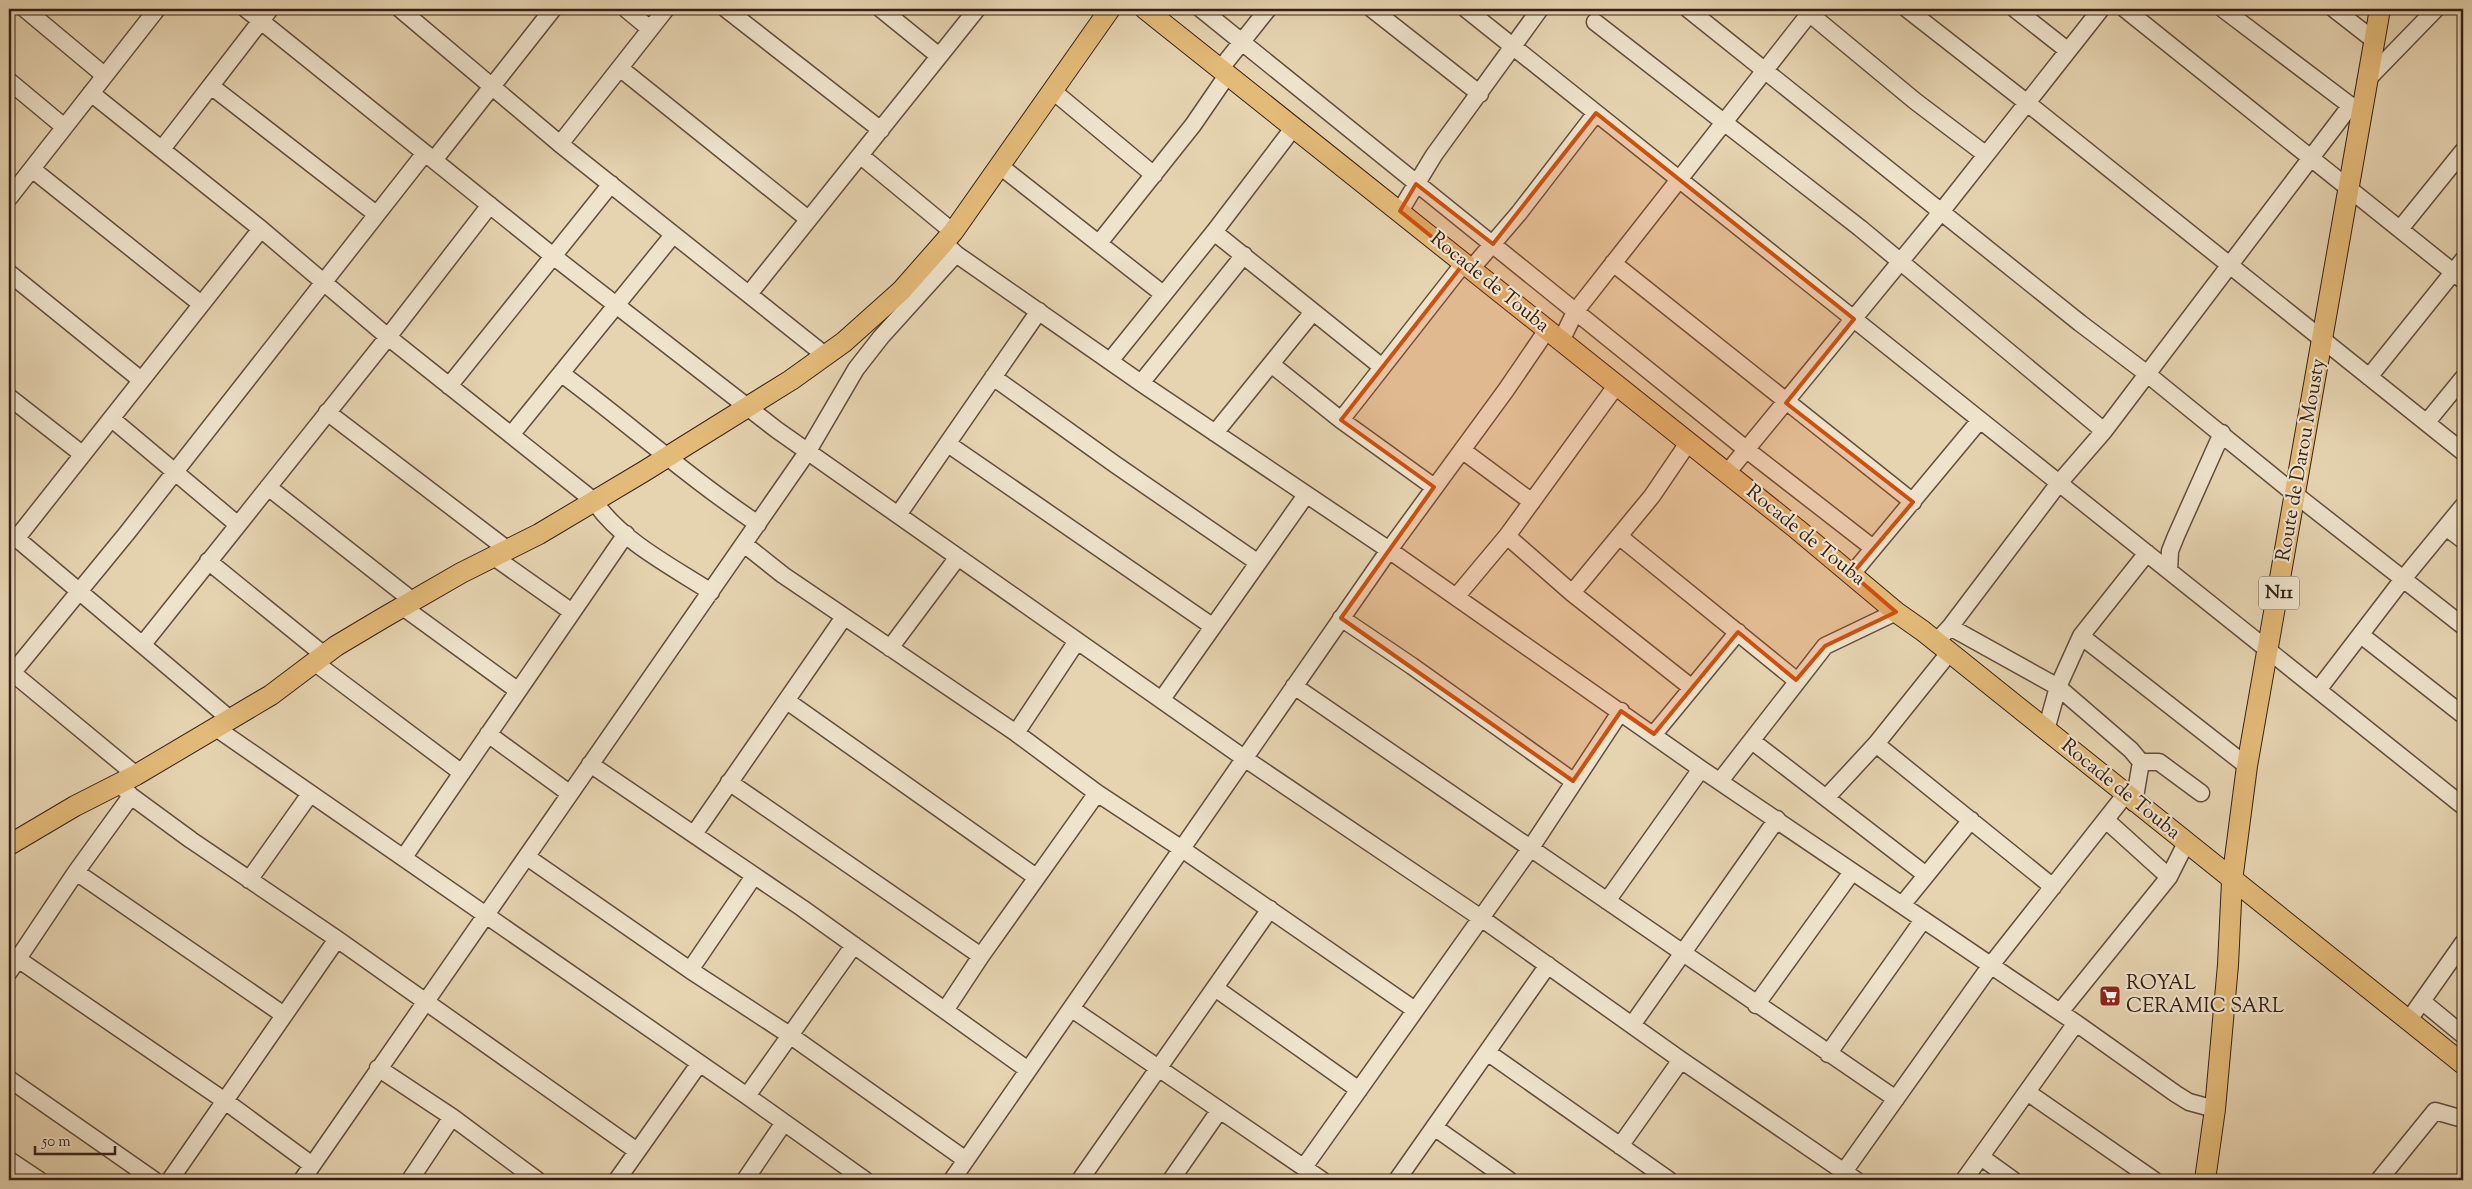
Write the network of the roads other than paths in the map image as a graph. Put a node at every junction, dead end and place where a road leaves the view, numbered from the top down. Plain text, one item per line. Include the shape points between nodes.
1 (156, 9) edge
2 (246, 9) edge
3 (553, 9) edge
4 (626, 9) edge
5 (666, 9) edge
6 (726, 9) edge
7 (881, 9) edge
8 (977, 9) edge
9 (1110, 9) edge
10 (1146, 9) edge
11 (1201, 9) edge
12 (1268, 9) edge
13 (1372, 9) edge
14 (1466, 9) edge
15 (1540, 9) edge
16 (1688, 9) edge
17 (1907, 9) edge
18 (2015, 9) edge
19 (2101, 9) edge
20 (2125, 9) edge
21 (2223, 9) edge
22 (2334, 9) edge
23 (2380, 9) edge
24 (2436, 9) edge
25 (1809, 10) edge
26 (31, 11) edge
27 (408, 11) edge
28 (265, 14) edge
29 (1596, 22) dead end
30 (650, 29) junction
31 (2375, 41) junction
32 (1241, 43) junction
33 (1514, 46) junction
34 (2067, 50) junction
35 (939, 56) junction
36 (1764, 68) junction
37 (620, 69) junction
38 (1224, 71) junction
39 (104, 75) junction
40 (9, 81) edge
41 (2366, 81) junction
42 (211, 86) junction
43 (492, 86) junction
44 (1053, 91) junction
45 (91, 93) junction
46 (1480, 94) junction
47 (2026, 102) junction
48 (2356, 109) junction
49 (1596, 113) junction
50 (1723, 121) junction
51 (63, 126) junction
52 (1294, 127) junction
53 (881, 130) junction
54 (560, 144) junction
55 (162, 149) junction
56 (2463, 151) edge
57 (1986, 154) junction
58 (429, 156) junction
59 (861, 156) junction
60 (2310, 158) junction
61 (1000, 166) junction
62 (32, 168) junction
63 (1154, 175) junction
64 (1678, 178) junction
65 (611, 184) junction
66 (1416, 184) junction
67 (2347, 187) junction
68 (12, 188) edge
69 (490, 205) junction
70 (1400, 211) junction
71 (1941, 212) junction
72 (376, 214) junction
73 (808, 219) junction
74 (261, 229) junction
75 (2400, 229) junction
76 (1214, 232) junction
77 (673, 235) junction
78 (951, 243) junction
79 (1099, 243) junction
80 (1493, 244) junction
81 (1244, 255) junction
82 (554, 256) junction
83 (1901, 261) junction
84 (1613, 264) junction
85 (1468, 266) junction
86 (2230, 266) junction
87 (2460, 271) edge
88 (9, 273) edge
89 (324, 282) junction
90 (749, 294) junction
91 (1163, 294) junction
92 (201, 304) junction
93 (616, 306) junction
94 (1039, 311) junction
95 (1314, 312) junction
96 (1575, 312) junction
97 (1854, 319) junction
98 (1554, 336) junction
99 (388, 337) junction
100 (2322, 340) junction
101 (826, 356) junction
102 (1110, 361) junction
103 (1271, 364) junction
104 (1382, 367) junction
105 (2146, 372) junction
106 (562, 374) junction
107 (993, 377) junction
108 (2369, 377) junction
109 (2463, 378) edge
110 (141, 380) junction
111 (1141, 383) junction
112 (449, 386) junction
113 (1616, 386) junction
114 (9, 397) edge
115 (1786, 403) junction
116 (749, 407) junction
117 (328, 412) junction
118 (112, 419) junction
119 (1341, 420) junction
120 (1980, 420) junction
121 (2427, 422) junction
122 (2104, 430) junction
123 (2222, 433) junction
124 (511, 434) junction
125 (1215, 434) junction
126 (1688, 443) junction
127 (948, 444) junction
128 (1462, 450) junction
129 (1748, 450) junction
130 (808, 451) junction
131 (2463, 452) edge
132 (82, 454) junction
133 (669, 456) junction
134 (173, 471) junction
135 (1727, 473) junction
136 (2059, 483) junction
137 (268, 487) junction
138 (1434, 487) junction
139 (1306, 495) junction
140 (2296, 495) junction
141 (594, 501) junction
142 (1532, 502) junction
143 (1912, 502) junction
144 (2463, 506) edge
145 (898, 515) junction
146 (758, 524) junction
147 (238, 525) junction
148 (2447, 528) junction
149 (626, 534) junction
150 (13, 536) edge
151 (1507, 536) junction
152 (1620, 537) junction
153 (2463, 540) edge
154 (744, 544) junction
155 (1873, 548) junction
156 (1389, 550) junction
157 (501, 554) junction
158 (2147, 554) junction
159 (958, 557) junction
160 (208, 561) junction
161 (1257, 562) junction
162 (2169, 571) junction
163 (1852, 574) junction
164 (2403, 579) junction
165 (79, 591) junction
166 (711, 592) junction
167 (1572, 593) junction
168 (1456, 597) junction
169 (408, 604) junction
170 (572, 612) junction
171 (1896, 612) junction
172 (844, 617) junction
173 (1341, 618) junction
174 (1212, 626) junction
175 (2463, 626) edge
176 (1950, 627) junction
177 (1738, 632) junction
178 (2362, 635) junction
179 (2081, 636) junction
180 (1077, 642) junction
181 (143, 644) junction
182 (890, 648) junction
183 (1942, 648) junction
184 (2267, 650) junction
185 (319, 658) junction
186 (10, 673) edge
187 (1796, 680) junction
188 (1294, 686) junction
189 (2058, 687) junction
190 (1692, 688) junction
191 (517, 690) junction
192 (2318, 690) junction
193 (1162, 700) junction
194 (787, 701) junction
195 (1621, 711) junction
196 (2463, 715) edge
197 (223, 723) junction
198 (2046, 730) junction
199 (1016, 733) junction
200 (488, 734) junction
201 (1654, 734) junction
202 (1752, 741) junction
203 (1876, 744) junction
204 (1244, 758) junction
205 (2141, 762) junction
206 (590, 764) junction
207 (2247, 766) junction
208 (1701, 769) junction
209 (462, 773) junction
210 (1574, 781) junction
211 (1720, 781) junction
212 (729, 782) junction
213 (129, 784) junction
214 (569, 793) junction
215 (1097, 793) junction
216 (2201, 793) dead end
217 (310, 794) junction
218 (1826, 798) junction
219 (2130, 799) junction
220 (2463, 806) edge
221 (1777, 819) junction
222 (1971, 820) junction
223 (2106, 820) junction
224 (694, 834) junction
225 (2186, 843) junction
226 (9, 845) edge
227 (1182, 848) junction
228 (1530, 849) junction
229 (404, 857) junction
230 (527, 857) junction
231 (76, 872) junction
232 (1852, 872) junction
233 (1926, 875) junction
234 (754, 876) junction
235 (1036, 877) junction
236 (2169, 877) junction
237 (249, 880) junction
238 (2232, 881) junction
239 (2052, 887) junction
240 (1607, 900) junction
241 (1902, 905) junction
242 (1270, 909) junction
243 (487, 915) junction
244 (1481, 918) junction
245 (1923, 920) junction
246 (337, 939) junction
247 (2463, 943) edge
248 (854, 945) junction
249 (1683, 953) junction
250 (981, 956) junction
251 (12, 961) edge
252 (1548, 965) junction
253 (1991, 965) junction
254 (690, 970) junction
255 (1215, 988) junction
256 (427, 1002) junction
257 (2423, 1002) junction
258 (1756, 1005) junction
259 (946, 1009) junction
260 (1072, 1009) junction
261 (1414, 1010) junction
262 (2060, 1012) junction
263 (284, 1015) junction
264 (2408, 1021) junction
265 (2076, 1023) junction
266 (1632, 1025) junction
267 (2463, 1035) edge
268 (791, 1036) junction
269 (1487, 1052) junction
270 (1828, 1054) junction
271 (1681, 1060) junction
272 (699, 1064) junction
273 (2463, 1064) edge
274 (378, 1068) junction
275 (1158, 1068) junction
276 (1028, 1070) junction
277 (9, 1079) edge
278 (1359, 1090) junction
279 (2027, 1092) junction
280 (747, 1096) junction
281 (1896, 1099) junction
282 (225, 1101) junction
283 (2215, 1109) junction
284 (1219, 1111) junction
285 (452, 1117) junction
286 (2463, 1119) edge
287 (783, 1124) junction
288 (1434, 1127) junction
289 (1620, 1146) junction
290 (637, 1151) junction
291 (1981, 1157) junction
292 (9, 1160) edge
293 (966, 1160) junction
294 (312, 1165) junction
295 (1304, 1167) junction
296 (529, 1178) edge
297 (1846, 1178) edge
298 (39, 1180) edge
299 (154, 1180) edge
300 (170, 1180) edge
301 (302, 1180) edge
302 (410, 1180) edge
303 (617, 1180) edge
304 (745, 1180) edge
305 (865, 1180) edge
306 (952, 1180) edge
307 (1080, 1180) edge
308 (1171, 1180) edge
309 (1322, 1180) edge
310 (1397, 1180) edge
311 (1509, 1180) edge
312 (1669, 1180) edge
313 (1964, 1180) edge
314 (2013, 1180) edge
315 (2154, 1180) edge
316 (2204, 1180) edge
317 (2378, 1180) edge

1 - 39 street
2 - 28 street
3 - 43 street
4 - 30 street
5 - 30 street
6 - 53 street
7 - 35 street
8 - 35 street
9 - 44 main road
10 - 38 main road, Rocade de Touba
11 - 32 street
12 - 32 street
13 - 46 street
14 - 33 street
15 - 33 street
16 - 36 street
17 - 47 street
18 - 34 street
19 - 34 street
20 - 60 street
21 - 48 street
22 - 31 street
23 - 31 main road, Route de Darou Mousty / N11
24 - 41 street
25 - 36 street
25 - 57 street via 1915,101
26 - 39 street
27 - 43 street
28 - 42 street
28 - 58 street
29 - 50 street
30 - 37 street
31 - 41 main road, Route de Darou Mousty / N11
32 - 38 street
32 - 66 street
33 - 46 street
33 - 49 street
34 - 47 street
35 - 53 street
36 - 50 street
36 - 71 street
37 - 54 street
37 - 73 street
38 - 52 main road, Rocade de Touba
38 - 63 street via 1193,126
39 - 45 street
40 - 51 street
41 - 48 main road, Route de Darou Mousty / N11
42 - 55 street
42 - 72 street
43 - 54 street
43 - 58 street
44 - 61 main road
44 - 63 street
45 - 51 street
45 - 55 street
46 - 66 street
47 - 57 street
47 - 86 street
48 - 60 street
48 - 67 main road, Route de Darou Mousty / N11
49 - 64 street
49 - 80 street
50 - 64 street
50 - 83 street
51 - 62 street
52 - 70 main road, Rocade de Touba
52 - 76 street
53 - 59 street
54 - 65 street
55 - 74 street
56 - 75 street
57 - 71 street
58 - 69 street
58 - 72 street
59 - 73 street
59 - 78 street
60 - 67 street
60 - 86 street
61 - 78 main road
61 - 79 street
62 - 68 street
62 - 92 street
63 - 79 street
64 - 84 street
64 - 97 street
65 - 77 street
65 - 82 street
66 - 70 street
66 - 80 street
67 - 75 street
67 - 100 main road, Route de Darou Mousty / N11
69 - 82 street
69 - 99 street
70 - 85 main road, Rocade de Touba
71 - 83 street
71 - 105 street
72 - 89 street
73 - 90 street
74 - 89 street
74 - 92 street
75 - 87 street
76 - 81 street
76 - 91 street
77 - 90 street
77 - 93 street
78 - 94 street
78 - 101 main road via 880,311
78 - 130 street via 856,369
79 - 91 street
80 - 85 street
80 - 96 street
81 - 95 street
81 - 111 street
82 - 93 street
82 - 112 street
83 - 97 street
83 - 122 street
84 - 96 street
84 - 115 street
85 - 98 main road, Rocade de Touba
85 - 104 street
86 - 100 street
86 - 105 street
87 - 108 street
88 - 110 street
89 - 99 street
89 - 134 street
90 - 101 street
91 - 102 street
92 - 110 street
93 - 106 street
93 - 116 street
94 - 102 street
94 - 107 street
95 - 103 street
95 - 104 street
96 - 98 street
96 - 129 street
97 - 115 street
97 - 120 street
98 - 113 main road, Rocade de Touba
98 - 128 street
99 - 112 street
99 - 117 street
100 - 108 street
100 - 140 main road, Route de Darou Mousty / N11
101 - 116 main road
102 - 111 street
103 - 119 street
103 - 125 street
104 - 119 street
105 - 122 street
105 - 123 street
106 - 124 street
106 - 133 street
107 - 127 street
107 - 161 street
108 - 121 street
109 - 121 street
110 - 118 street
111 - 125 street
112 - 124 street
113 - 126 main road, Rocade de Touba
113 - 142 street
114 - 132 street
115 - 129 street
115 - 143 street
116 - 130 street
116 - 133 main road
117 - 137 street
117 - 157 street
118 - 132 street
118 - 134 street
119 - 138 street
120 - 136 street
120 - 143 street
121 - 131 street
122 - 136 street
123 - 140 street
123 - 162 street via 2170,551
124 - 141 street
125 - 139 street
126 - 135 main road, Rocade de Touba
126 - 152 street
127 - 145 street
127 - 174 street
128 - 138 street
128 - 142 street
129 - 135 street
129 - 155 street
130 - 145 street
130 - 146 street
132 - 150 street
133 - 141 main road
133 - 146 street via 689,476
134 - 147 street
134 - 165 street
135 - 163 main road, Rocade de Touba
136 - 158 street
136 - 176 street
137 - 147 street
137 - 169 street
138 - 156 street
139 - 156 street
139 - 161 street
140 - 164 street
140 - 184 main road, Route de Darou Mousty / N11
141 - 149 street via 607,518
141 - 157 main road
142 - 151 street
143 - 155 street
144 - 148 street
145 - 159 street
146 - 154 street
147 - 160 street
148 - 153 street
148 - 164 street
149 - 166 street
149 - 170 street
150 - 165 street
151 - 167 street
151 - 168 street
152 - 167 street
152 - 177 street
154 - 166 street
154 - 172 street
155 - 163 street
156 - 168 street
156 - 173 street
157 - 169 main road
157 - 170 street
158 - 162 street
158 - 179 street
159 - 180 street
159 - 182 street
160 - 181 street
160 - 185 street
161 - 174 street
162 - 184 street
163 - 171 main road, Rocade de Touba
164 - 175 street
164 - 178 street
165 - 181 street
165 - 186 street
166 - 206 street
167 - 190 street
168 - 195 street
169 - 185 main road
169 - 191 street
170 - 191 street
171 - 183 main road, Rocade de Touba
171 - 187 street via 1825,646
172 - 182 street
172 - 194 street
173 - 188 street
173 - 210 street
174 - 193 street
176 - 183 street
176 - 189 street
177 - 187 street
177 - 190 street
178 - 192 street
178 - 196 street
179 - 189 street
179 - 207 street
180 - 193 street
180 - 199 street
181 - 197 street
182 - 199 street
183 - 198 main road, Rocade de Touba
183 - 203 street
184 - 192 street
184 - 207 main road, Route de Darou Mousty / N11
185 - 197 main road via 271,695
185 - 209 street
186 - 213 street
187 - 202 street
188 - 204 street
188 - 228 street
189 - 198 street
189 - 205 street
190 - 201 street
191 - 200 street
192 - 220 street
193 - 204 street
194 - 212 street
194 - 235 street
195 - 201 street
195 - 210 street
197 - 213 main road
197 - 217 street
198 - 219 main road, Rocade de Touba
199 - 215 street
200 - 209 street
200 - 214 street
201 - 208 street
202 - 211 street
202 - 218 street
203 - 218 street
203 - 222 street
204 - 227 street
204 - 244 street
205 - 216 street via 2159,762
205 - 219 street
206 - 214 street
206 - 224 street
207 - 238 main road, Route de Darou Mousty / N11
208 - 211 street
208 - 240 street
209 - 229 street
210 - 228 street
211 - 221 street
212 - 224 street
212 - 250 street
213 - 226 main road via 75,806
213 - 231 street
213 - 237 street
214 - 230 street
215 - 227 street
215 - 235 street
217 - 229 street
217 - 237 street
218 - 233 street
219 - 223 street
219 - 225 main road, Rocade de Touba
221 - 232 street
221 - 249 street
222 - 233 street
222 - 239 street
223 - 236 street
223 - 239 street
224 - 234 street
225 - 236 street
225 - 238 main road, Rocade de Touba
227 - 242 street
227 - 260 street
228 - 240 street
228 - 244 street
229 - 243 street
230 - 243 street
230 - 254 street
231 - 251 street
231 - 263 street
232 - 241 street
232 - 258 street
233 - 241 street
234 - 248 street
234 - 254 street
235 - 250 street
236 - 262 street
237 - 246 street
238 - 264 main road, Rocade de Touba
238 - 283 main road, Route de Darou Mousty / N11
239 - 253 street
240 - 249 street
241 - 245 street
242 - 255 street
242 - 261 street
243 - 256 street
243 - 272 street
244 - 252 street
244 - 261 street
245 - 253 street
245 - 270 street
246 - 256 street
246 - 263 street
247 - 257 street
248 - 259 street
248 - 268 street
249 - 258 street
249 - 266 street
250 - 259 street
251 - 282 street
252 - 266 street
252 - 269 street
253 - 262 street
253 - 281 street
254 - 268 street
255 - 275 street
255 - 278 street
256 - 274 street
256 - 290 street
257 - 264 street
257 - 267 street
258 - 270 street
259 - 276 street
260 - 275 street
260 - 276 street
261 - 278 street
262 - 265 street
263 - 282 street
264 - 273 main road, Rocade de Touba
265 - 279 street
265 - 283 street via 2176,1094 2189,1102
266 - 271 street
268 - 280 street
268 - 293 street
269 - 288 street
269 - 289 street
270 - 281 street
271 - 289 street
271 - 297 street
272 - 280 street
272 - 290 street
274 - 285 street
274 - 294 street
275 - 284 street
275 - 307 street
276 - 293 street
277 - 299 street
278 - 295 street
279 - 291 street
279 - 315 street
280 - 287 street
281 - 297 street
282 - 294 street
282 - 300 street
283 - 316 main road, Route de Darou Mousty / N11
284 - 295 street
284 - 308 street
285 - 296 street
285 - 302 street
286 - 317 street via 2435,1111
287 - 304 street
287 - 305 street
288 - 310 street
288 - 311 street
289 - 312 street
290 - 303 street
291 - 313 street
291 - 314 street
292 - 298 street
293 - 306 street
294 - 301 street
295 - 309 street

